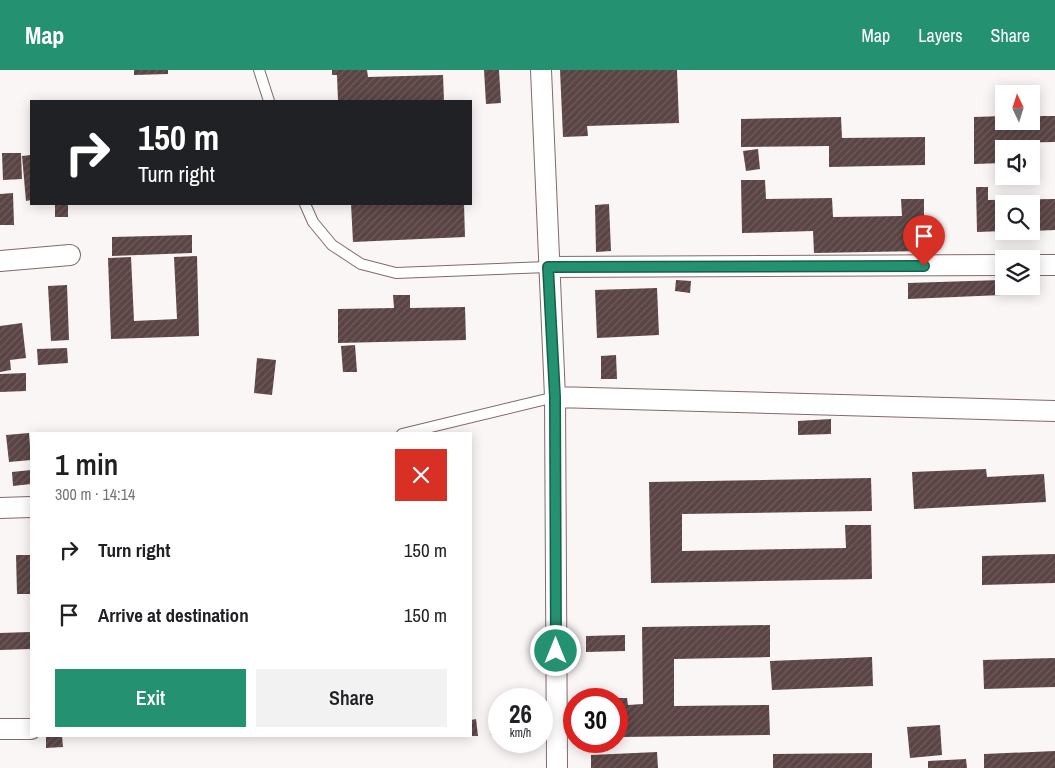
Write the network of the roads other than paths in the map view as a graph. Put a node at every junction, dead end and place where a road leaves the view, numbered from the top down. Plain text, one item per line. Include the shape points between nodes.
1 (259, 70) edge
2 (541, 70) edge
3 (269, 100) edge
4 (305, 205) edge
5 (70, 255) dead end
6 (0, 261) edge
7 (995, 265) edge
8 (1040, 265) edge
9 (1055, 265) edge
10 (548, 267) junction
11 (555, 397) junction
12 (1055, 411) edge
13 (410, 432) edge
14 (30, 507) edge
15 (0, 508) edge
16 (30, 729) edge
17 (0, 730) edge
18 (557, 768) edge

1 - 3 lane
2 - 10 street
4 - 10 lane via 313,222 332,245 361,264 396,272
5 - 6 street
7 - 10 street
8 - 9 street
10 - 11 street
11 - 12 street
11 - 13 lane
11 - 18 street
14 - 15 street
16 - 17 street

